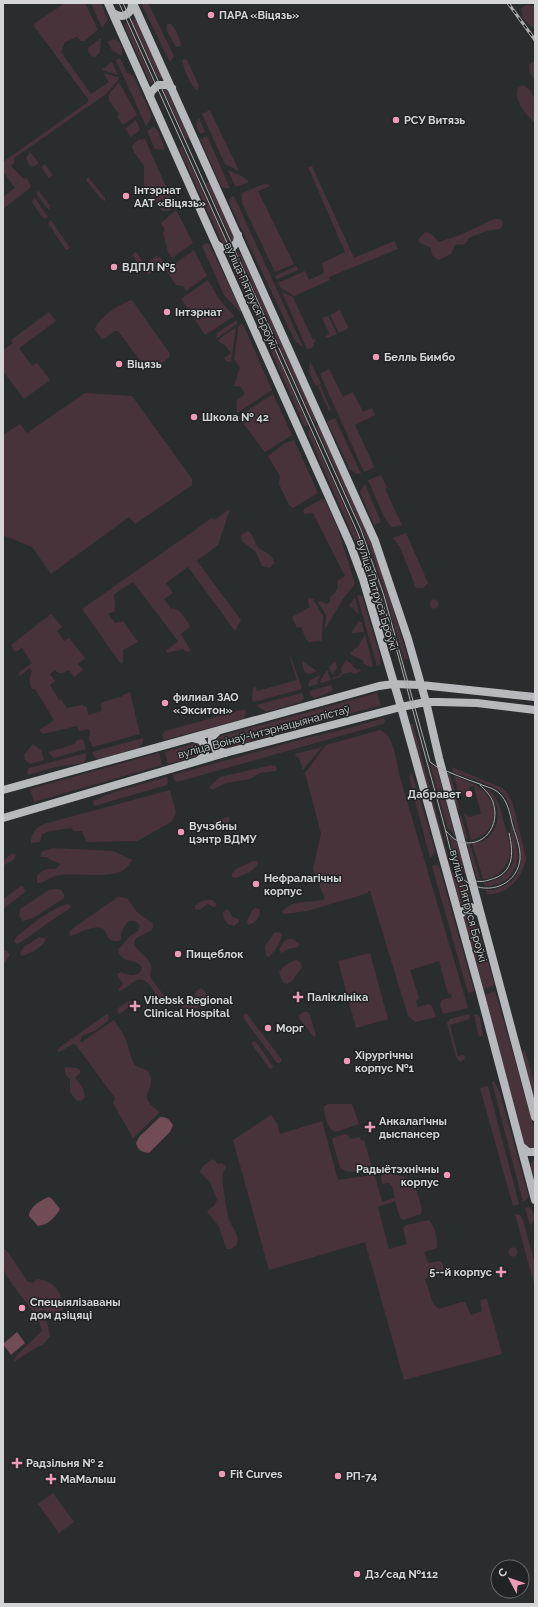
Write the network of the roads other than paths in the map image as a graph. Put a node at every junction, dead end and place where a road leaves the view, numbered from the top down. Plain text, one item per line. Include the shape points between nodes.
1 (108, 3) edge
2 (133, 3) edge
3 (112, 12) junction
4 (172, 88) junction
5 (150, 97) junction
6 (238, 233) junction
7 (216, 244) junction
8 (246, 254) junction
9 (225, 264) junction
10 (393, 684) junction
11 (421, 685) junction
12 (535, 697) edge
13 (426, 702) junction
14 (401, 707) junction
15 (535, 710) edge
16 (218, 731) junction
17 (193, 738) junction
18 (225, 753) junction
19 (199, 760) junction
20 (3, 790) edge
21 (3, 818) edge
22 (480, 913) junction
23 (459, 916) junction
24 (535, 1116) edge
25 (521, 1146) junction
26 (535, 1152) edge
27 (535, 1157) edge
28 (527, 1167) junction
29 (535, 1200) edge

1 - 3 main road, вуліца Пятруся Броўкі
2 - 3 main road via 131,11 126,15
2 - 4 main road, вуліца Пятруся Броўкі
3 - 5 main road, вуліца Пятруся Броўкі
4 - 5 main road via 158,85
4 - 6 main road, вуліца Пятруся Броўкі
5 - 7 main road, вуліца Пятруся Броўкі
6 - 7 main road via 237,242 232,248 223,249
6 - 8 main road, вуліца Пятруся Броўкі
7 - 9 main road, вуліца Пятруся Броўкі
8 - 9 main road via 242,251 233,251 228,255
8 - 11 main road, вуліца Пятруся Броўкі via 375,541
9 - 10 main road, вуліца Пятруся Броўкі via 350,544
10 - 11 main road, вуліца Воінаў-Інтэрнацыяналістаў
10 - 14 main road, вуліца Пятруся Броўкі
10 - 16 main road, вуліца Воінаў-Інтэрнацыяналістаў
11 - 12 main road, вуліца Воінаў-Інтэрнацыяналістаў
11 - 13 main road, вуліца Пятруся Броўкі
13 - 14 main road, вуліца Воінаў-Інтэрнацыяналістаў
13 - 15 main road, вуліца Воінаў-Інтэрнацыяналістаў via 477,703
13 - 22 main road, вуліца Пятруся Броўкі
14 - 18 main road, вуліца Воінаў-Інтэрнацыяналістаў
14 - 23 main road, вуліца Пятруся Броўкі
16 - 17 main road, вуліца Воінаў-Інтэрнацыяналістаў
16 - 18 main road via 212,737 212,745 217,751
17 - 19 main road via 201,740 206,748 205,754
17 - 20 main road, вуліца Воінаў-Інтэрнацыяналістаў
18 - 19 main road, вуліца Воінаў-Інтэрнацыяналістаў
19 - 21 main road, вуліца Воінаў-Інтэрнацыяналістаў
22 - 23 main road via 471,907 466,908
22 - 24 main road, вуліца Пятруся Броўкі
23 - 25 main road, вуліца Пятруся Броўкі
25 - 26 main road via 526,1151
25 - 28 main road, вуліца Пятруся Броўкі
27 - 28 main road via 530,1160
28 - 29 main road, вуліца Пятруся Броўкі

